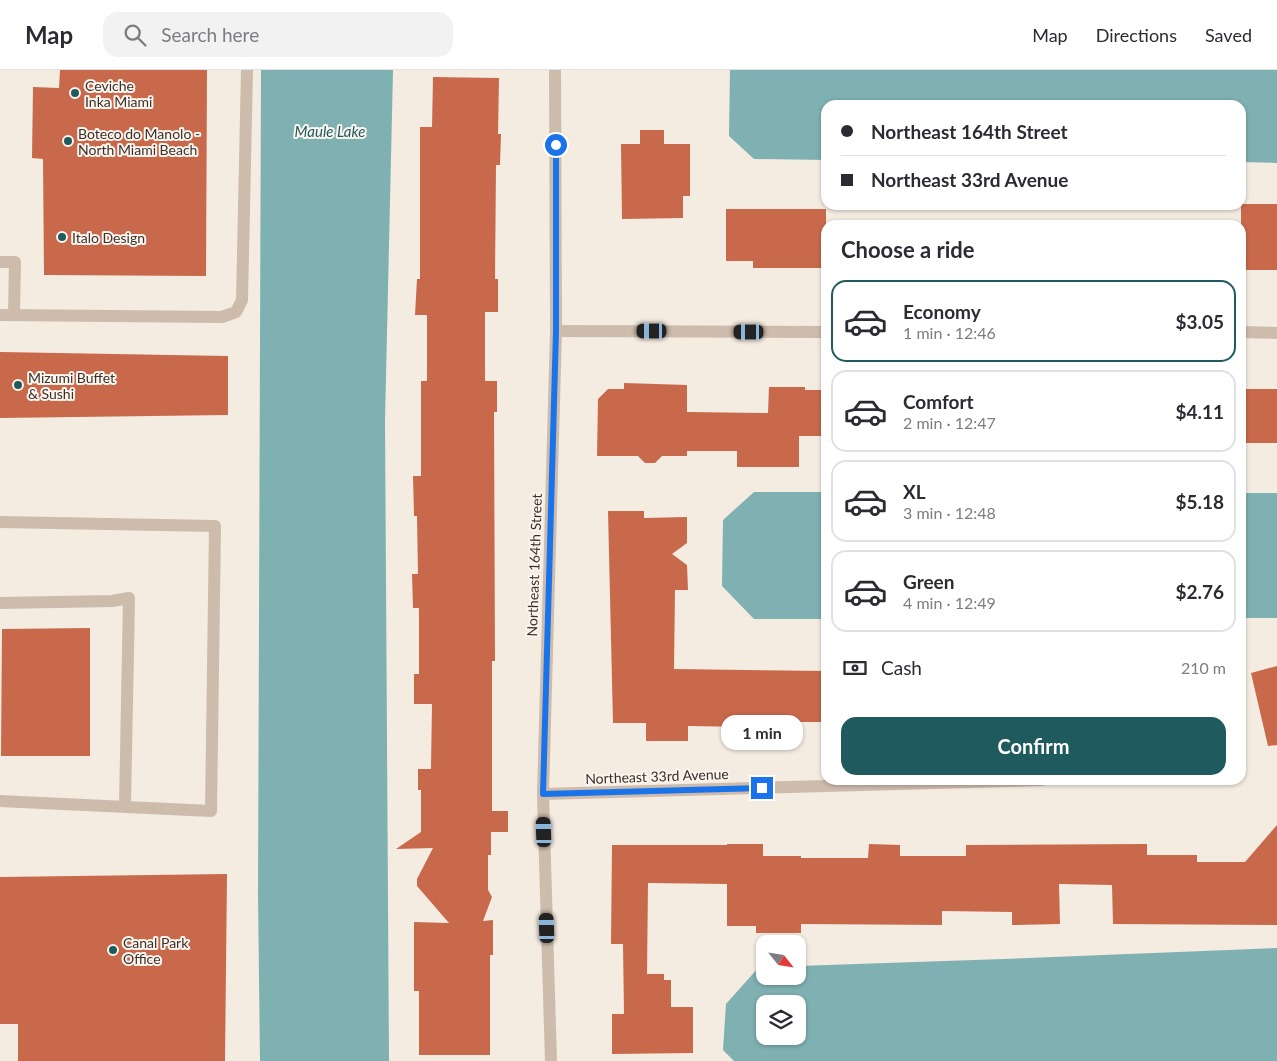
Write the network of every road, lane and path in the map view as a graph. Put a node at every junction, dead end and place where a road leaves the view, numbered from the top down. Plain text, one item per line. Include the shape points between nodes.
1 (247, 70) edge
2 (555, 70) edge
3 (0, 262) edge
4 (0, 315) edge
5 (14, 315) junction
6 (556, 331) junction
7 (821, 332) edge
8 (1246, 332) edge
9 (1277, 332) edge
10 (0, 522) edge
11 (0, 603) edge
12 (864, 785) edge
13 (543, 794) junction
14 (0, 800) edge
15 (125, 806) junction
16 (551, 1061) edge

1 - 5 street via 242,300 236,312 222,318
2 - 6 street, Northeast 164th Street
3 - 5 street via 15,262
4 - 5 street
6 - 7 street
6 - 13 street, Northeast 164th Street
8 - 9 street
10 - 15 street via 215,526 211,811
11 - 15 street via 129,598
12 - 13 street, Northeast 33rd Avenue
13 - 16 street, Northeast 164th Street
14 - 15 street

